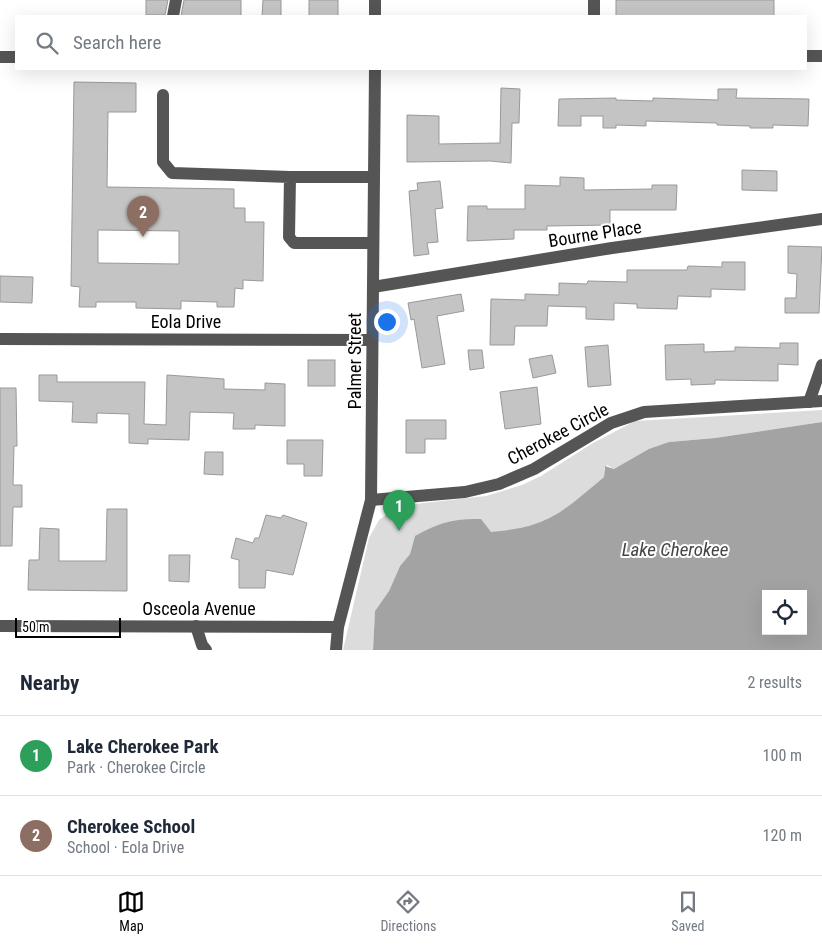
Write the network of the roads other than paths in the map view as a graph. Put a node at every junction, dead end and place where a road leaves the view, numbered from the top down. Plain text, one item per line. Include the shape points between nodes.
1 (176, 0) edge
2 (375, 0) edge
3 (594, 0) edge
4 (173, 15) edge
5 (375, 15) edge
6 (594, 15) edge
7 (807, 56) edge
8 (822, 56) edge
9 (0, 57) edge
10 (15, 57) edge
11 (375, 70) edge
12 (163, 95) dead end
13 (374, 176) junction
14 (290, 177) junction
15 (822, 219) edge
16 (373, 243) junction
17 (373, 287) junction
18 (0, 339) edge
19 (372, 340) junction
20 (822, 365) edge
21 (822, 401) edge
22 (808, 402) junction
23 (371, 500) junction
24 (0, 626) edge
25 (196, 626) junction
26 (338, 627) junction
27 (206, 650) edge
28 (336, 650) edge

1 - 4 street
2 - 5 street
3 - 6 street
7 - 8 street
9 - 10 street
11 - 13 street, Palmer Street
12 - 14 street via 163,162 172,173
13 - 14 street
13 - 16 street, Palmer Street
14 - 16 street via 289,237 294,243
15 - 17 street, Bourne Place via 612,248
16 - 17 street, Palmer Street
17 - 19 street, Palmer Street
18 - 19 street, Eola Drive
19 - 23 street, Palmer Street
20 - 22 street
21 - 22 street, Cherokee Circle
22 - 23 street, Cherokee Circle via 644,412 611,423 534,470 499,484 465,492
23 - 26 street, Palmer Street
24 - 25 street, Osceola Avenue
25 - 26 street, Osceola Avenue
25 - 27 street
26 - 28 street, Palmer Street

